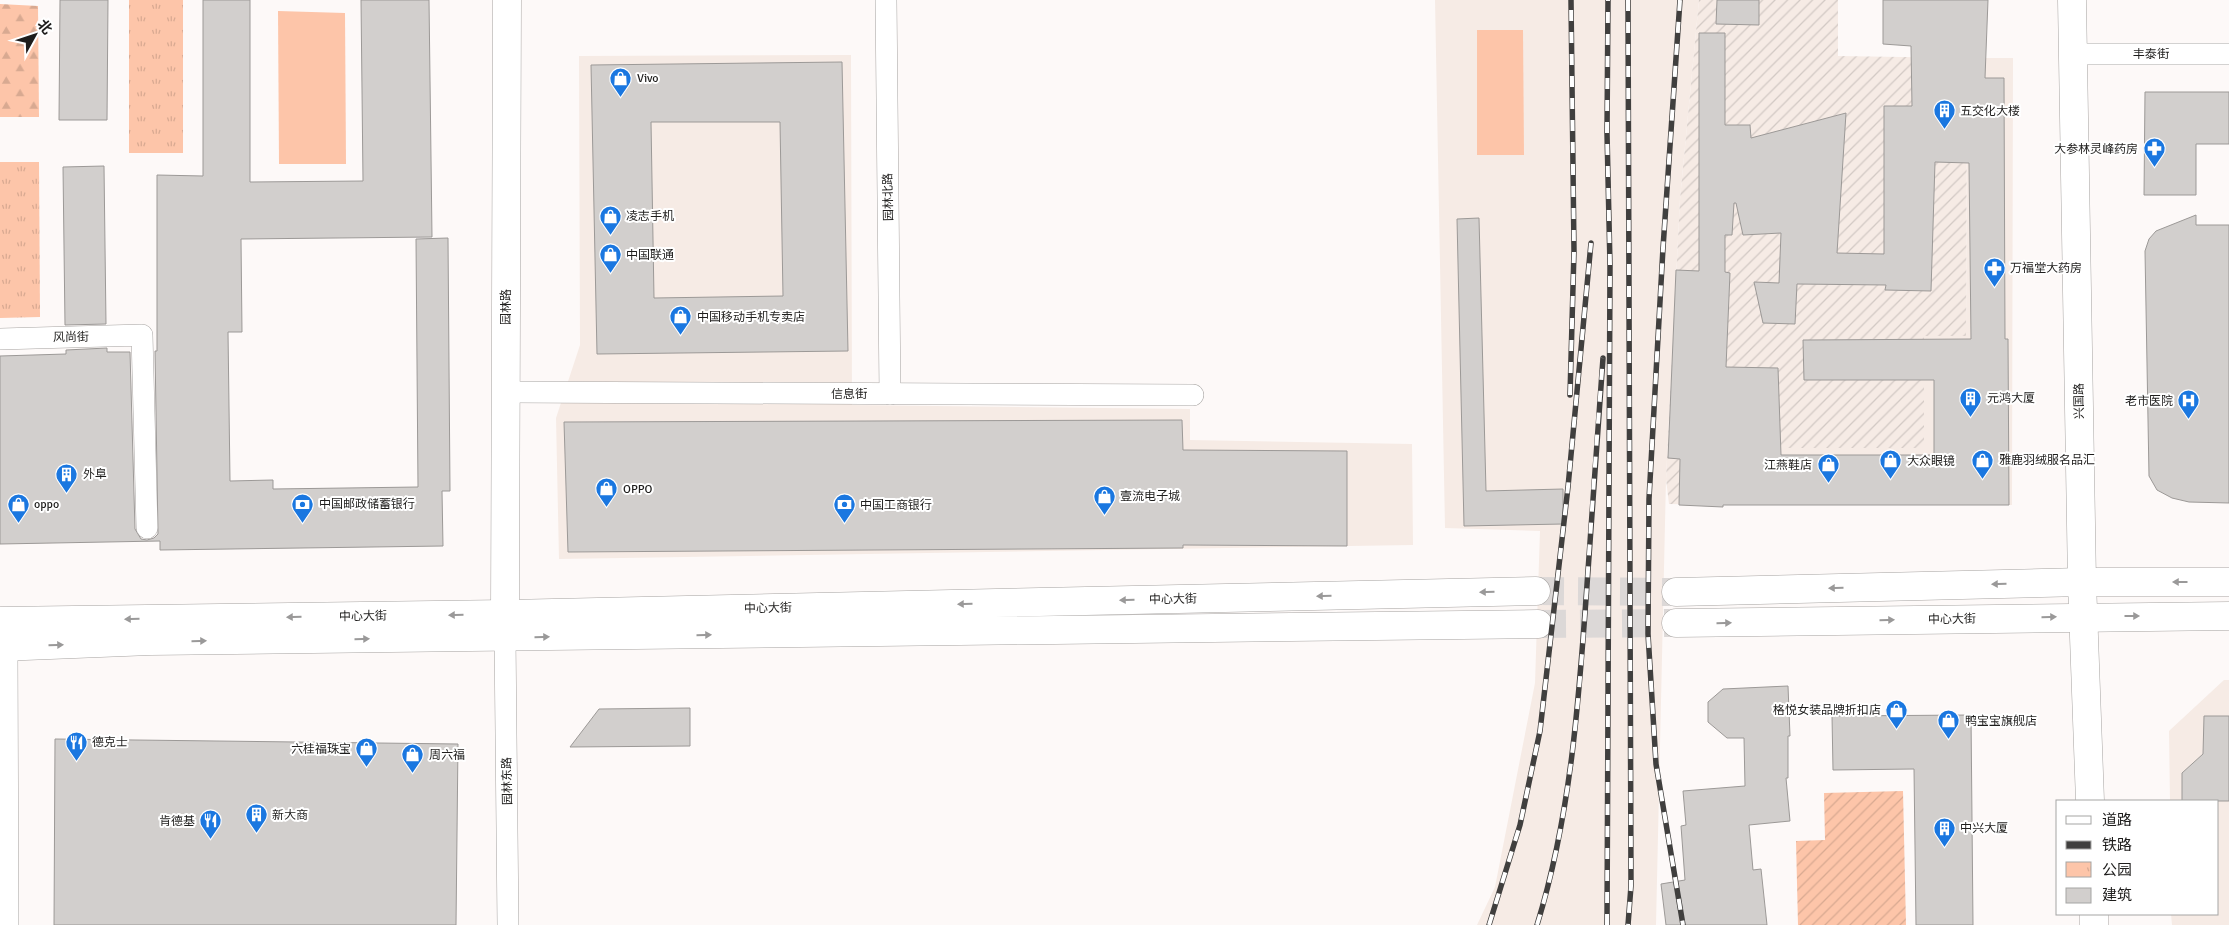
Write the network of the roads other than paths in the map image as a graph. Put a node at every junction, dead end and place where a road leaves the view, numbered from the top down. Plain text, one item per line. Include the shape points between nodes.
1 (508, 0) edge
2 (886, 0) edge
3 (2072, 0) edge
4 (2072, 54) junction
5 (2229, 54) edge
6 (0, 339) edge
7 (506, 392) junction
8 (890, 394) junction
9 (1193, 396) dead end
10 (147, 528) dead end
11 (2082, 582) junction
12 (2229, 582) edge
13 (1536, 591) tunnel mouth
14 (1676, 592) tunnel mouth
15 (2084, 616) junction
16 (2229, 616) edge
17 (1676, 623) tunnel mouth
18 (1538, 624) tunnel mouth
19 (505, 626) junction
20 (2, 638) edge
21 (2090, 800) edge
22 (8, 925) edge
23 (508, 925) edge

1 - 7 main road, 园林路
2 - 8 street, 园林北路
3 - 4 main road, 兴国路
4 - 5 street, 丰泰街
4 - 11 main road, 兴国路
6 - 10 street, 风尚街 via 142,335
7 - 8 street, 信息街
7 - 19 main road, 园林路
8 - 9 street, 信息街
12 -> 11 main road
11 -> 14 main road
11 - 15 main road, 兴国路
13 -> 19 main road, 中心大街
15 -> 16 main road, 中心大街
17 -> 15 main road, 中心大街
15 - 21 main road, 兴国路
19 -> 18 main road, 中心大街
19 -> 20 main road, 中心大街
20 -> 19 main road, 中心大街 via 150,641
19 - 23 street, 园林东路
20 - 22 street

